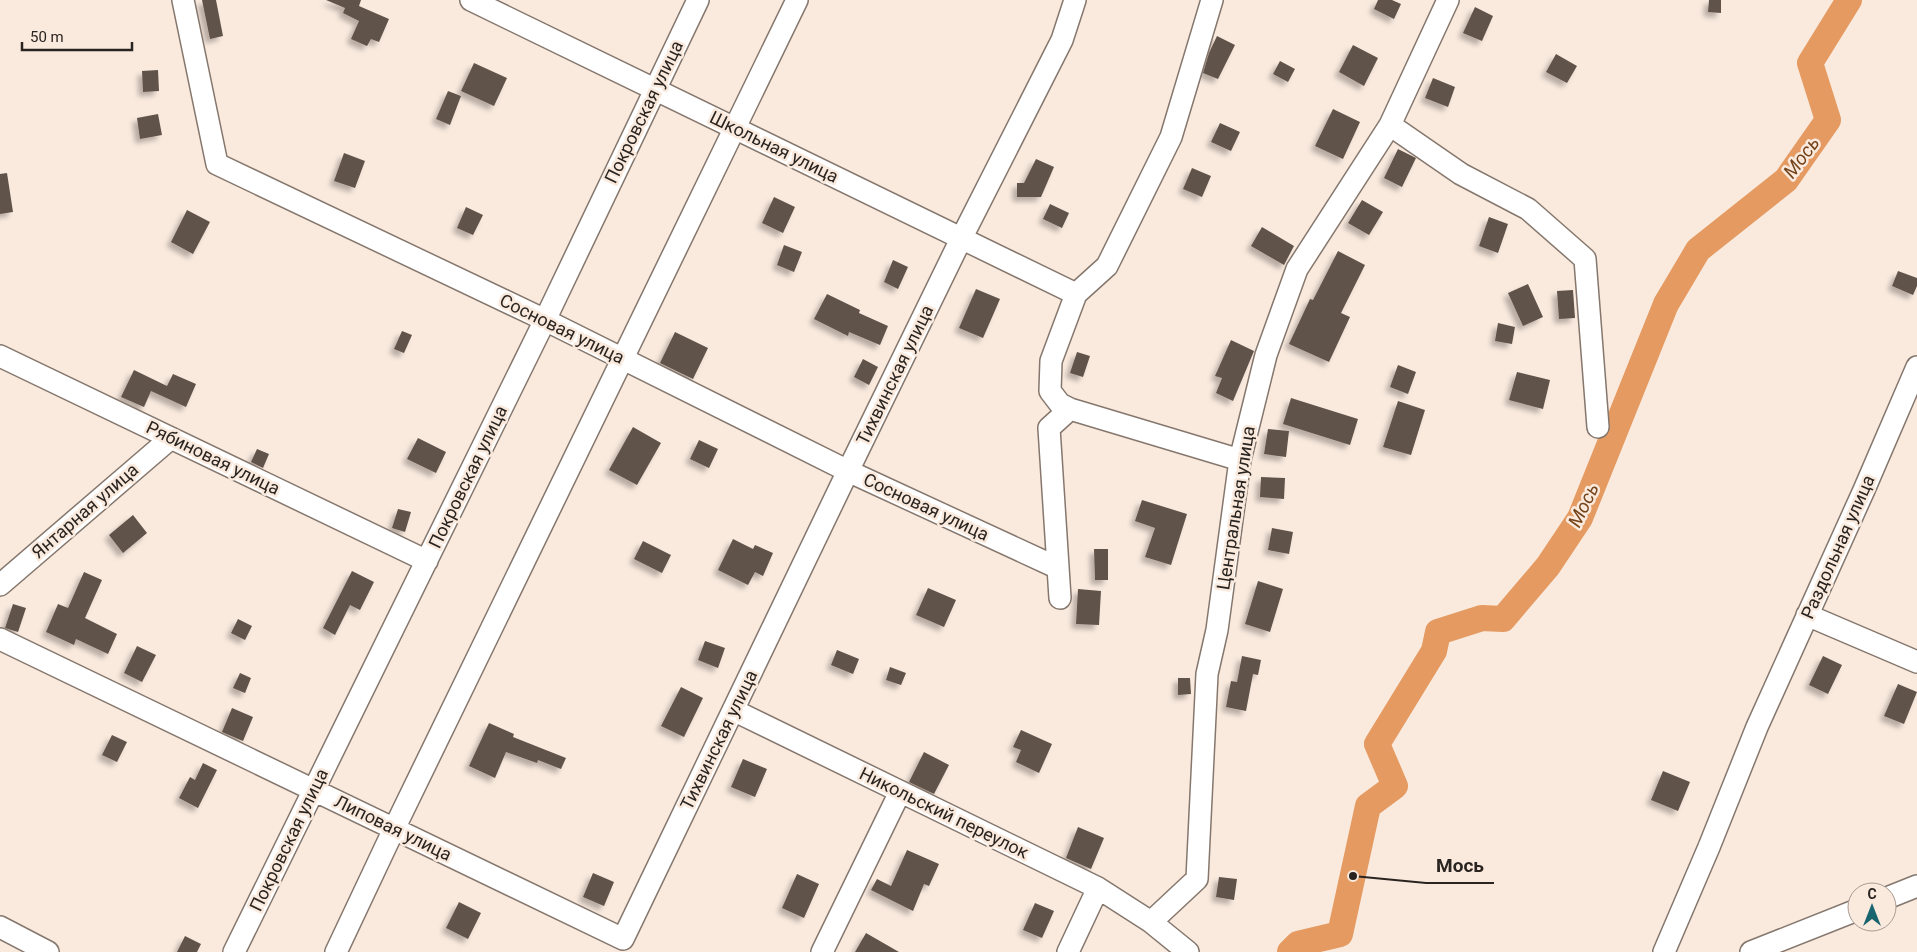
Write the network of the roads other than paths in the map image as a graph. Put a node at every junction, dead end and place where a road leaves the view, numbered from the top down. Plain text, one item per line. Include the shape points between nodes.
1 (183, 0) edge
2 (471, 0) edge
3 (698, 0) edge
4 (798, 0) edge
5 (1074, 0) edge
6 (1212, 0) edge
7 (1448, 0) edge
8 (655, 90) junction
9 (1390, 126) junction
10 (735, 128) junction
11 (961, 239) junction
12 (1076, 294) junction
13 (545, 320) junction
14 (0, 356) edge
15 (623, 358) junction
16 (1917, 367) edge
17 (1070, 409) junction
18 (1598, 427) dead end
19 (171, 438) junction
20 (1240, 460) junction
21 (848, 471) junction
22 (427, 561) junction
23 (1058, 568) junction
24 (0, 585) edge
25 (1060, 598) dead end
26 (1808, 615) junction
27 (0, 639) edge
28 (1917, 662) edge
29 (733, 710) junction
30 (314, 790) junction
31 (900, 792) junction
32 (394, 829) junction
33 (1917, 886) edge
34 (1098, 888) junction
35 (1897, 894) edge
36 (1847, 914) edge
37 (1151, 922) junction
38 (0, 927) edge
39 (625, 946) edge
40 (48, 952) edge
41 (234, 952) edge
42 (336, 952) edge
43 (822, 952) edge
44 (1068, 952) edge
45 (1188, 952) edge
46 (1664, 952) edge
47 (1751, 952) edge

1 - 13 street, Сосновая улица via 217,164
2 - 8 street, Школьная улица
3 - 8 street, Покровская улица
4 - 10 street
5 - 11 street, Тихвинская улица via 1062,40
6 - 12 street via 1171,137 1107,266
7 - 9 street, Центральная улица
8 - 10 street, Школьная улица
8 - 13 street, Покровская улица
9 - 18 street via 1461,174 1528,209 1585,258
9 - 20 street, Центральная улица via 1297,269 1266,355
10 - 11 street, Школьная улица
10 - 15 street
11 - 12 street, Школьная улица
11 - 21 street, Тихвинская улица
12 - 17 street via 1051,361 1050,391 1060,404
13 - 15 street, Сосновая улица
13 - 22 street, Покровская улица
14 - 19 street, Рябиновая улица
15 - 21 street, Сосновая улица
15 - 32 street
16 - 26 street, Раздольная улица
17 - 20 street
17 - 23 street via 1049,428
19 - 22 street, Рябиновая улица
19 - 24 street, Янтарная улица
20 - 37 street, Центральная улица via 1217,630 1207,674 1197,879
21 - 23 street, Сосновая улица
21 - 29 street, Тихвинская улица
22 - 30 street, Покровская улица
23 - 25 street
26 - 28 street
26 - 46 street, Раздольная улица
27 - 30 street, Липовая улица
29 - 31 street, Никольский переулок
29 - 39 street, Тихвинская улица
30 - 32 street, Липовая улица
30 - 41 street, Покровская улица
31 - 34 street, Никольский переулок
31 - 43 street
32 - 39 street, Липовая улица
32 - 42 street
33 - 35 street
34 - 37 street, Никольский переулок
34 - 44 street
36 - 47 street
37 - 45 street, Никольский переулок
38 - 40 street

